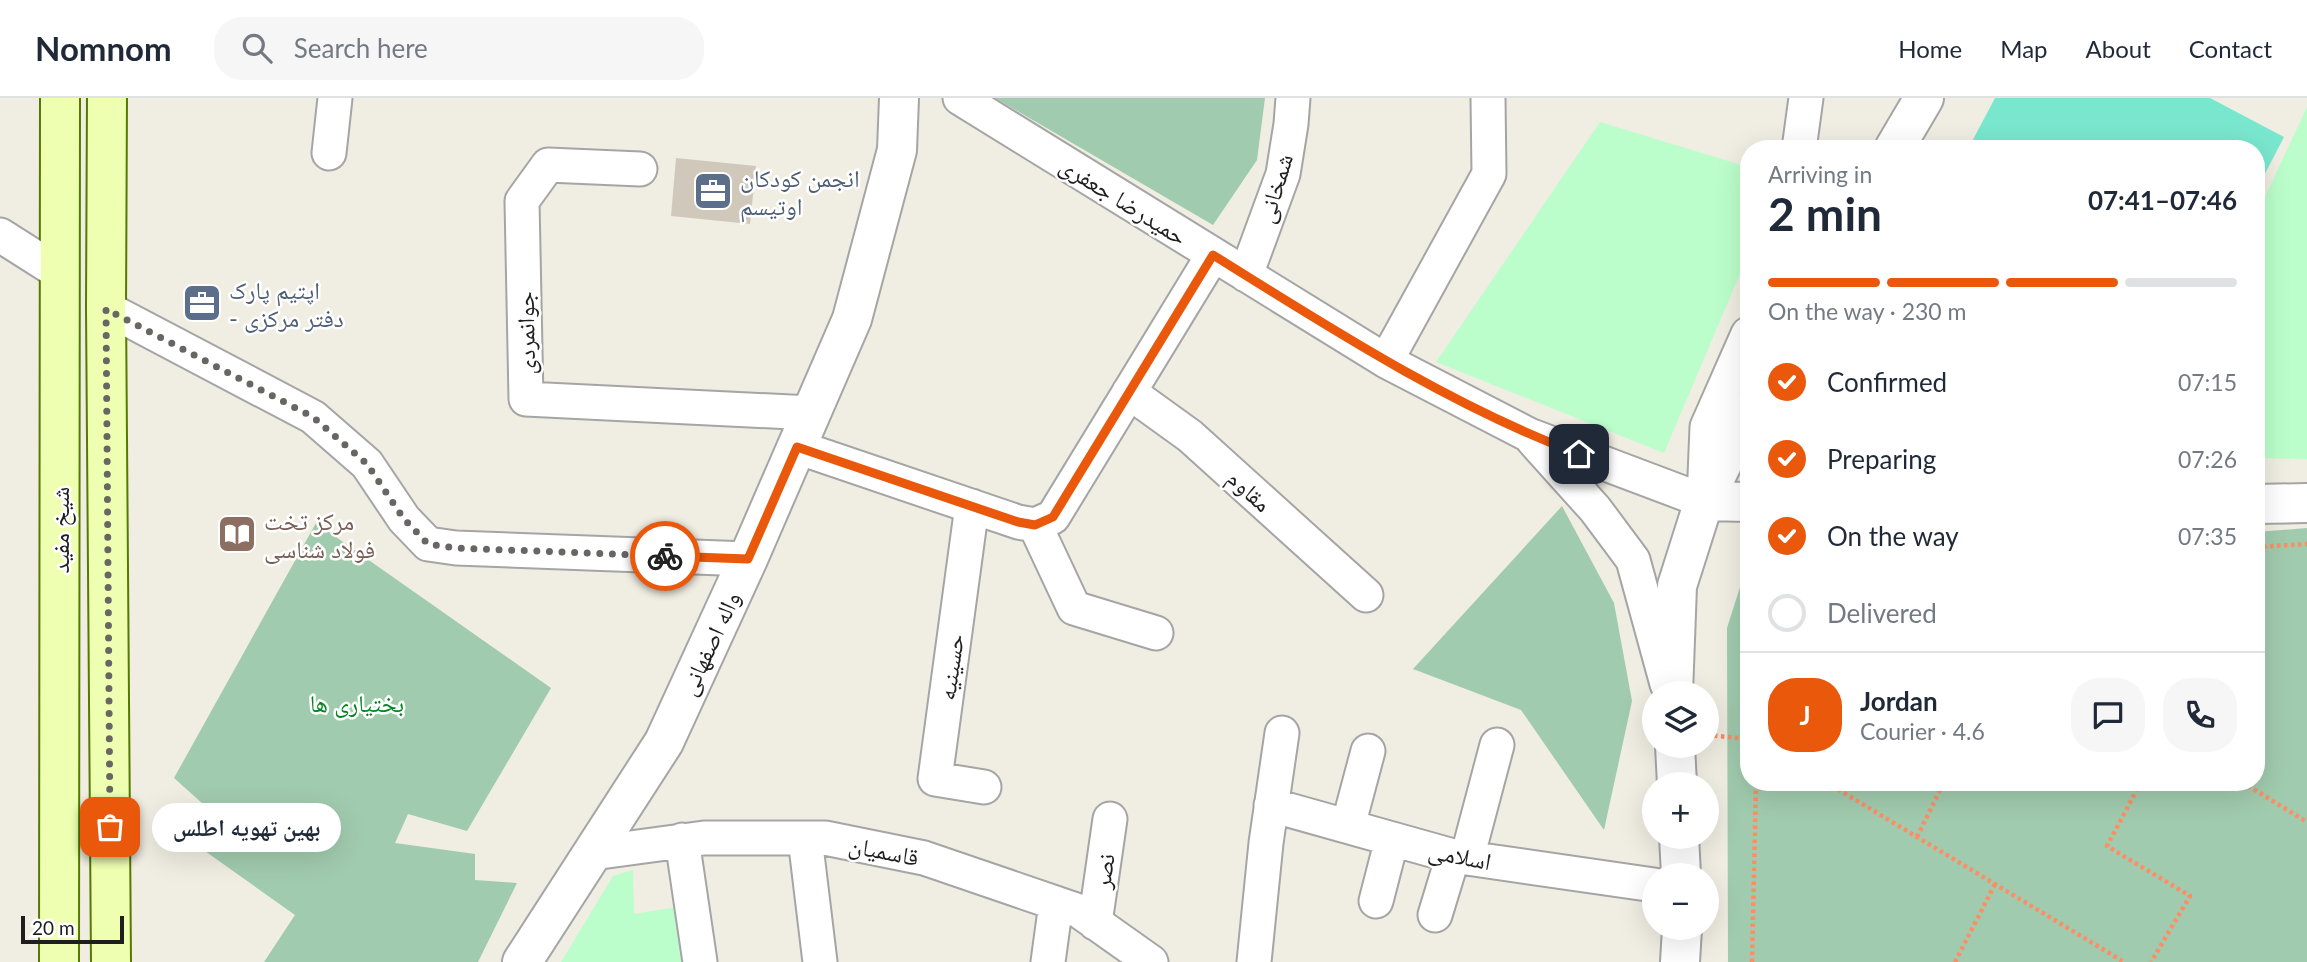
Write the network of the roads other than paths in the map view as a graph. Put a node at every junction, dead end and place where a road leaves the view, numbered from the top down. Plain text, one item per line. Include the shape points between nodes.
1 (60, 98) edge
2 (107, 98) edge
3 (335, 98) edge
4 (899, 98) edge
5 (960, 98) edge
6 (1293, 98) edge
7 (1488, 98) edge
8 (1806, 98) edge
9 (1924, 98) edge
10 (1800, 140) edge
11 (1899, 140) edge
12 (329, 153) dead end
13 (640, 169) dead end
14 (0, 236) edge
15 (1213, 255) junction
16 (60, 273) junction
17 (1246, 275) junction
18 (106, 309) junction
19 (1740, 352) edge
20 (1386, 361) junction
21 (1129, 392) junction
22 (1740, 427) edge
23 (804, 430) junction
24 (1530, 435) junction
25 (1704, 501) junction
26 (1740, 502) edge
27 (2307, 503) edge
28 (2265, 504) edge
29 (972, 506) junction
30 (1035, 525) junction
31 (748, 559) junction
32 (1366, 595) dead end
33 (1156, 632) dead end
34 (1668, 681) edge
35 (1672, 681) edge
36 (1282, 733) dead end
37 (1497, 745) dead end
38 (1368, 751) dead end
39 (984, 787) dead end
40 (1271, 804) junction
41 (1110, 818) dead end
42 (1348, 826) junction
43 (805, 838) junction
44 (1392, 839) junction
45 (682, 841) junction
46 (593, 853) junction
47 (1460, 857) junction
48 (1642, 883) edge
49 (1376, 901) dead end
50 (1056, 903) junction
51 (110, 910) junction
52 (59, 914) junction
53 (1435, 915) dead end
54 (1095, 922) junction
55 (1681, 940) edge
56 (59, 962) edge
57 (111, 962) edge
58 (522, 962) edge
59 (700, 962) edge
60 (820, 962) edge
61 (1048, 962) edge
62 (1151, 962) edge
63 (1254, 962) edge
64 (1680, 962) edge

1 - 16 main road, شیخ مفید
2 - 18 main road, شیخ مفید
3 - 12 street
4 - 23 street, واله اصفهانی via 898,150 852,319
5 - 15 street, حمیدرضا جعفری
6 - 17 street, شمخانی via 1283,173
7 - 20 street via 1489,174
8 - 10 street
9 - 11 street
13 - 23 street, جوانمردی via 548,165 522,201 526,399
14 - 16 street
15 - 17 street, حمیدرضا جعفری
15 - 21 street
16 - 52 main road, شیخ مفید
17 - 20 street, حمیدرضا جعفری
18 - 31 street via 313,417 367,464 404,519 428,544
18 - 51 main road, شیخ مفید
19 - 25 street via 1707,427
20 - 24 street, حمیدرضا جعفری
21 - 30 street via 1053,517
21 - 32 street, مقاوم via 1190,436
22 - 25 street
23 - 29 street
23 - 31 street, واله اصفهانی
24 - 25 street, حمیدرضا جعفری
24 - 34 street via 1633,560
25 - 26 street
25 - 35 street via 1677,586
27 - 28 street
29 - 30 street
29 - 39 street, حسینیه via 935,779
30 - 33 street via 1074,608
31 - 46 street, واله اصفهانی via 664,742
36 - 40 street
37 - 47 street
38 - 42 street
40 - 42 street, اسلامی
40 - 63 street
41 - 54 street, نصر
42 - 44 street, اسلامی
43 - 45 street, قاسمیان
43 - 50 street, قاسمیان via 924,858
43 - 60 street
44 - 47 street, اسلامی
44 - 49 street
45 - 46 street, قاسمیان
45 - 59 street
46 - 58 street, واله اصفهانی
47 - 48 street, اسلامی
47 - 53 street
50 - 54 street, قاسمیان
50 - 61 street
51 - 52 main road via 86,923
51 - 57 main road, شیخ مفید
52 - 56 main road, شیخ مفید
54 - 62 street, قاسمیان
55 - 64 street

